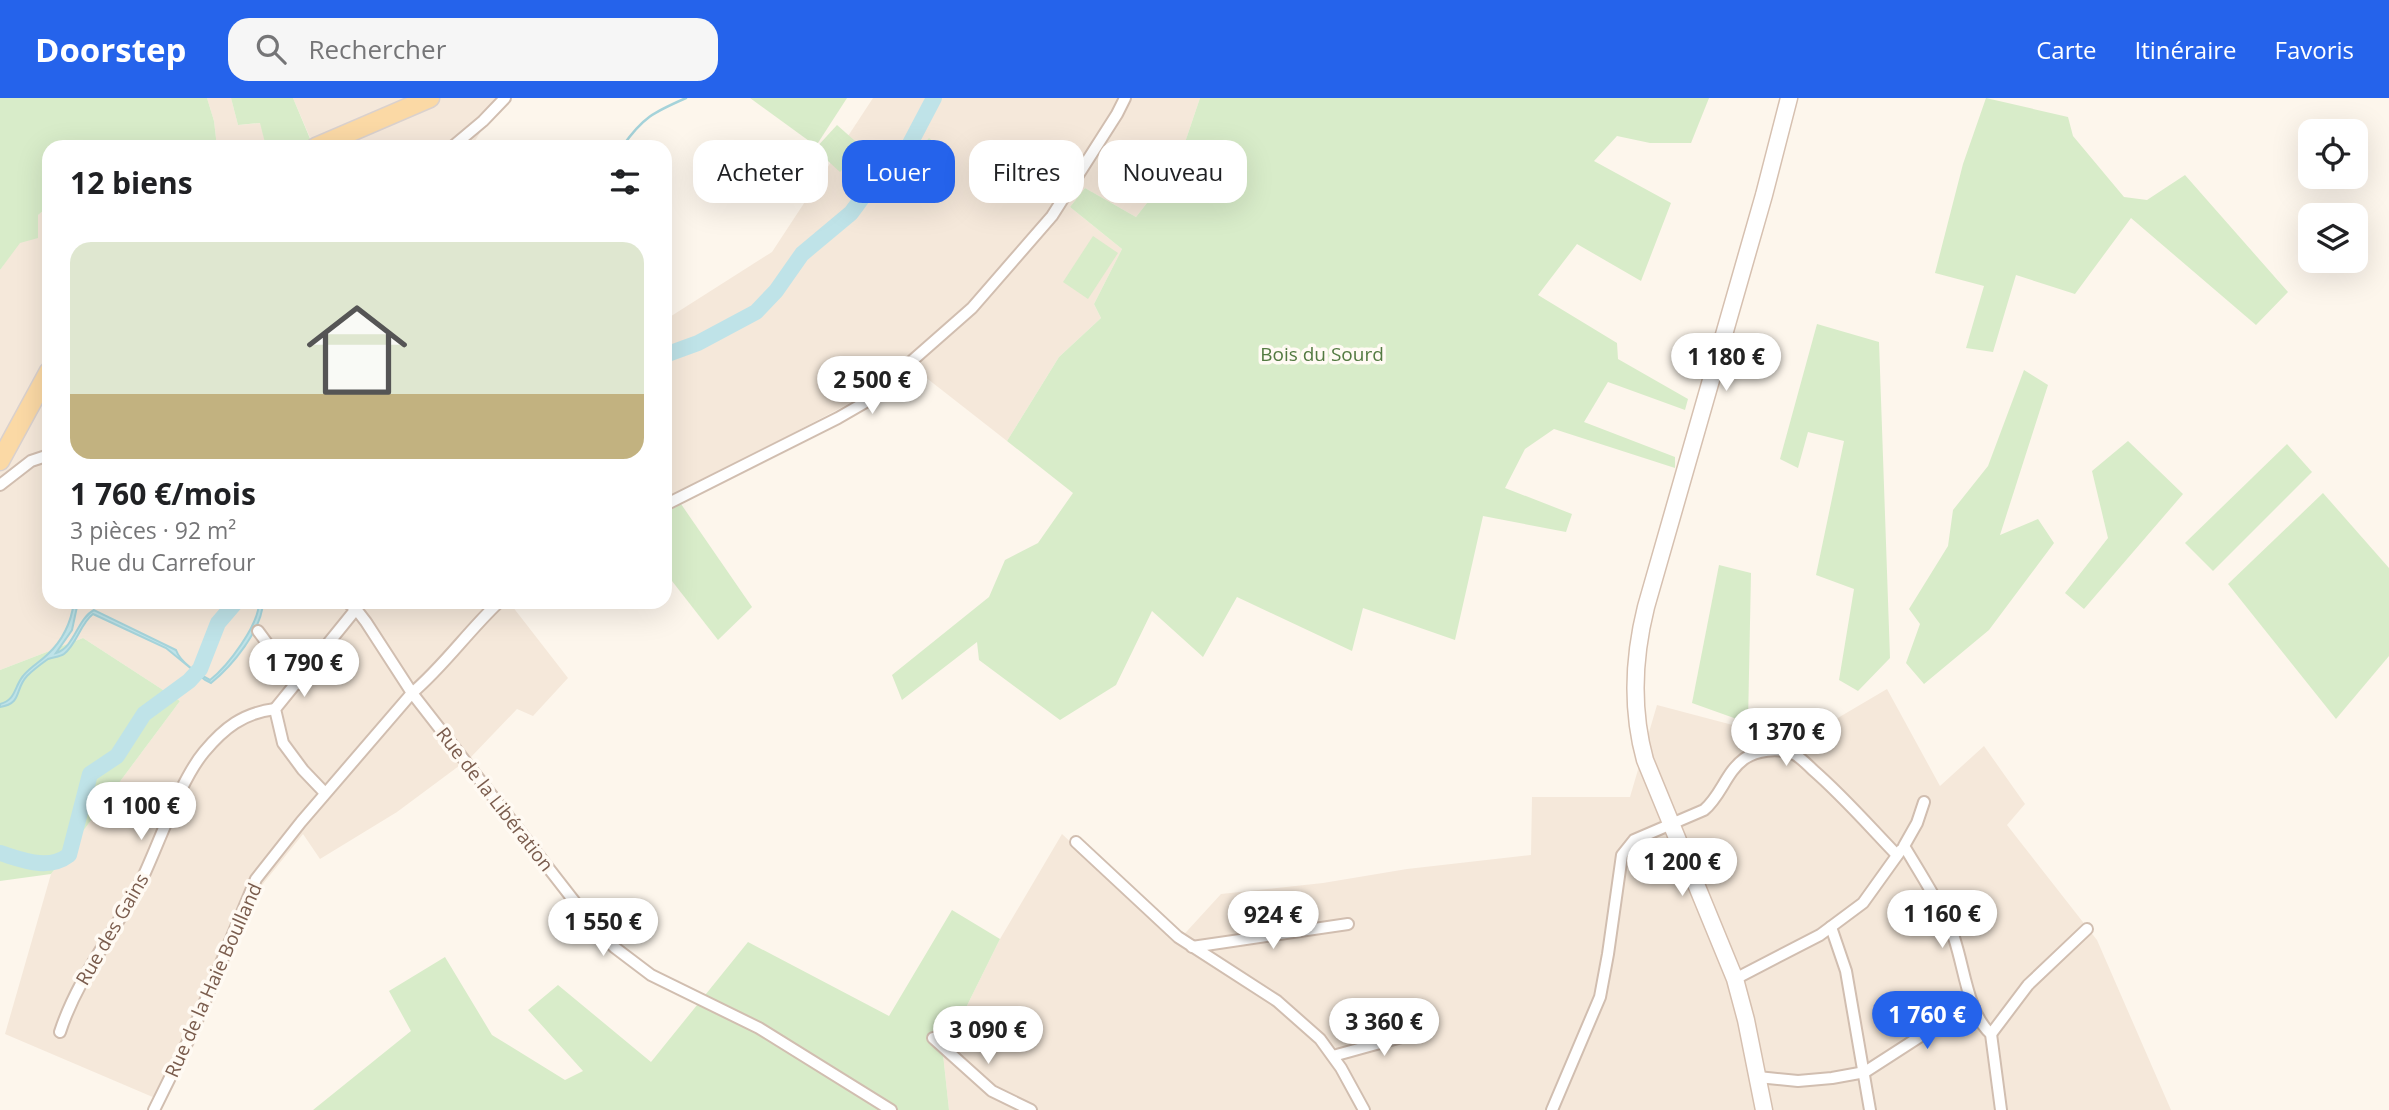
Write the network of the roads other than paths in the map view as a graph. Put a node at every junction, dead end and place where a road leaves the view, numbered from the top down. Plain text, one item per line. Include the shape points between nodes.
1 (430, 98) edge
2 (505, 98) edge
3 (1125, 98) edge
4 (1789, 98) edge
5 (332, 140) edge
6 (460, 140) edge
7 (42, 384) edge
8 (42, 457) edge
9 (0, 461) edge
10 (0, 485) edge
11 (672, 501) edge
12 (348, 609) edge
13 (354, 609) edge
14 (492, 609) edge
15 (258, 631) dead end
16 (297, 684) junction
17 (412, 693) junction
18 (275, 709) junction
19 (326, 793) junction
20 (1924, 802) dead end
21 (1670, 824) junction
22 (1076, 842) dead end
23 (1900, 850) junction
24 (1348, 923) dead end
25 (1831, 927) junction
26 (2087, 929) dead end
27 (1192, 947) junction
28 (1735, 979) junction
29 (1972, 1003) junction
30 (1427, 1030) dead end
31 (60, 1032) dead end
32 (1991, 1034) junction
33 (933, 1038) dead end
34 (1333, 1056) junction
35 (1864, 1072) junction
36 (1758, 1077) junction
37 (154, 1110) edge
38 (891, 1110) edge
39 (1031, 1110) edge
40 (1364, 1110) edge
41 (1552, 1110) edge
42 (1764, 1110) edge
43 (1870, 1110) edge
44 (2000, 1110) edge

1 - 5 main road
2 - 6 street
3 - 11 street via 1052,216 972,308 864,403
4 - 21 main road via 1636,651 1635,712 1641,746
7 - 9 main road
8 - 10 street
12 - 16 street
13 - 17 street, Rue de la Libération
14 - 17 street, Rue de la Haie Boulland
15 - 16 street
16 - 18 street
17 - 19 street, Rue de la Haie Boulland
17 - 38 street, Rue de la Libération via 614,947 651,975 759,1028
18 - 19 street via 283,743
18 - 31 street, Rue des Gains via 241,719 203,754 141,880 69,1005
19 - 37 street, Rue de la Haie Boulland via 256,879 191,1035
20 - 23 street
21 - 23 street via 1714,802 1744,759 1779,751 1793,753 1814,770
21 - 28 main road
21 - 41 street via 1634,840 1622,855 1600,997
22 - 27 street
23 - 25 street via 1863,903
23 - 29 street via 1949,923
24 - 27 street
25 - 28 street
25 - 35 street via 1846,971
26 - 32 street via 2028,985
27 - 34 street via 1277,1001
28 - 36 main road
29 - 32 street
29 - 35 street
30 - 34 street
32 - 44 street
33 - 39 street via 992,1091
34 - 40 street
35 - 36 street via 1798,1081
35 - 43 street
36 - 42 main road

